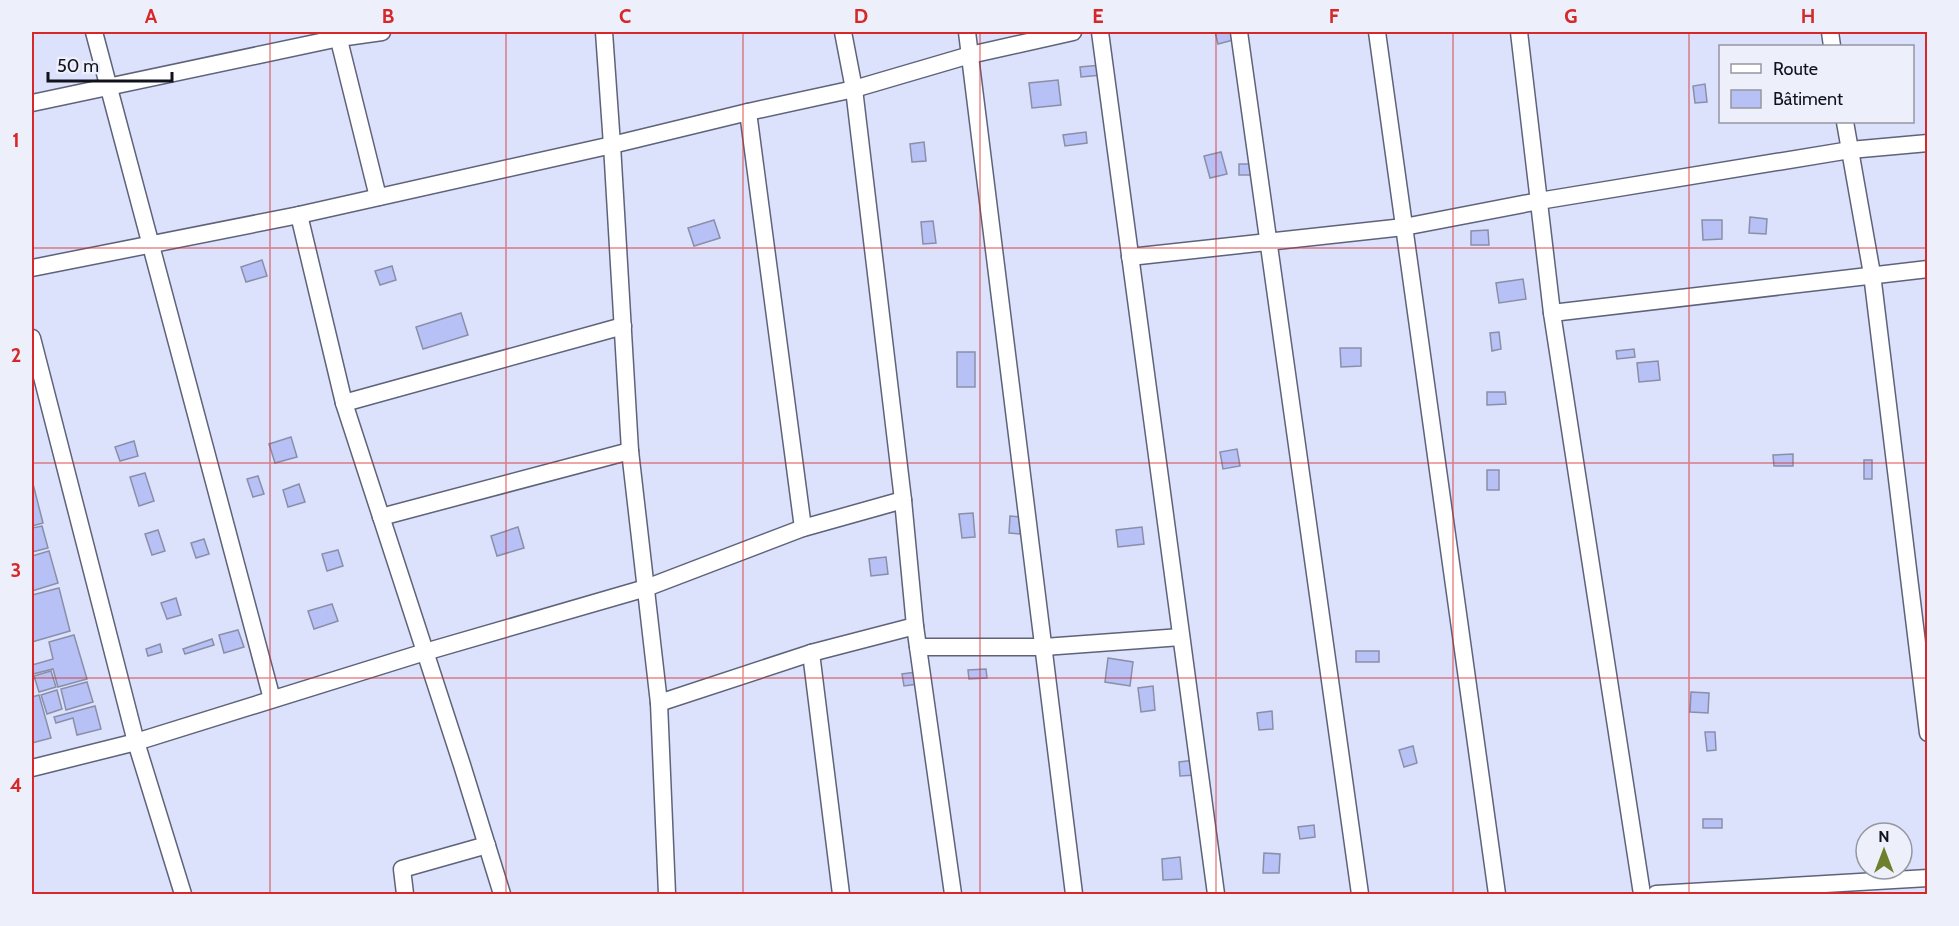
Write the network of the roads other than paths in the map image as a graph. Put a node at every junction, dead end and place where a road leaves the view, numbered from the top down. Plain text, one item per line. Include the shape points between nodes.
1 (94, 32) edge
2 (382, 32) edge
3 (604, 32) edge
4 (843, 32) edge
5 (967, 32) edge
6 (1073, 32) edge
7 (1100, 32) edge
8 (1239, 32) edge
9 (1377, 32) edge
10 (1519, 32) edge
11 (338, 35) edge
12 (970, 55) junction
13 (108, 86) junction
14 (854, 89) junction
15 (32, 103) edge
16 (748, 112) junction
17 (1845, 123) edge
18 (1928, 143) edge
19 (612, 146) junction
20 (1850, 150) junction
21 (378, 197) junction
22 (1539, 201) junction
23 (299, 215) junction
24 (1404, 227) junction
25 (1268, 241) junction
26 (150, 243) junction
27 (1130, 257) junction
28 (32, 268) edge
29 (1928, 269) edge
30 (1872, 274) junction
31 (1552, 313) junction
32 (623, 326) junction
33 (32, 338) edge
34 (344, 403) junction
35 (630, 451) junction
36 (903, 500) junction
37 (381, 517) junction
38 (803, 528) junction
39 (646, 588) junction
40 (915, 626) junction
41 (1181, 637) junction
42 (918, 647) junction
43 (1044, 647) junction
44 (425, 652) junction
45 (810, 653) junction
46 (272, 699) junction
47 (659, 703) junction
48 (1928, 732) edge
49 (136, 742) junction
50 (32, 768) edge
51 (487, 845) junction
52 (1928, 878) edge
53 (183, 894) edge
54 (405, 894) edge
55 (502, 894) edge
56 (667, 894) edge
57 (841, 894) edge
58 (953, 894) edge
59 (1074, 894) edge
60 (1216, 894) edge
61 (1360, 894) edge
62 (1497, 894) edge
63 (1642, 894) edge
64 (1656, 894) edge

1 - 13 street
2 - 11 street
3 - 19 street
4 - 14 street
5 - 12 street
6 - 12 street
7 - 27 street
8 - 25 street
9 - 24 street
10 - 22 street
11 - 13 street
11 - 21 street
12 - 14 street
12 - 43 street
13 - 15 street
13 - 26 street
14 - 16 street
14 - 36 street
16 - 19 street
16 - 38 street
17 - 20 street
18 - 20 street
19 - 21 street
19 - 32 street
20 - 22 street
20 - 30 street
21 - 23 street
22 - 24 street
22 - 31 street
23 - 26 street
23 - 34 street
24 - 25 street
24 - 62 street
25 - 27 street
25 - 61 street
26 - 28 street
26 - 46 street
27 - 41 street
29 - 30 street
30 - 31 street
30 - 48 street
31 - 63 street
32 - 34 street
32 - 35 street
33 - 49 street
34 - 37 street
35 - 37 street
35 - 39 street
36 - 38 street
36 - 40 street
37 - 44 street
38 - 39 street
39 - 44 street
39 - 47 street
40 - 42 street
40 - 45 street
41 - 43 street
41 - 60 street
42 - 43 street
42 - 58 street
43 - 59 street
44 - 46 street
44 - 51 street
45 - 47 street
45 - 57 street
46 - 49 street
47 - 56 street
49 - 50 street
49 - 53 street
51 - 54 street via 402,869
51 - 55 street
52 - 64 street

